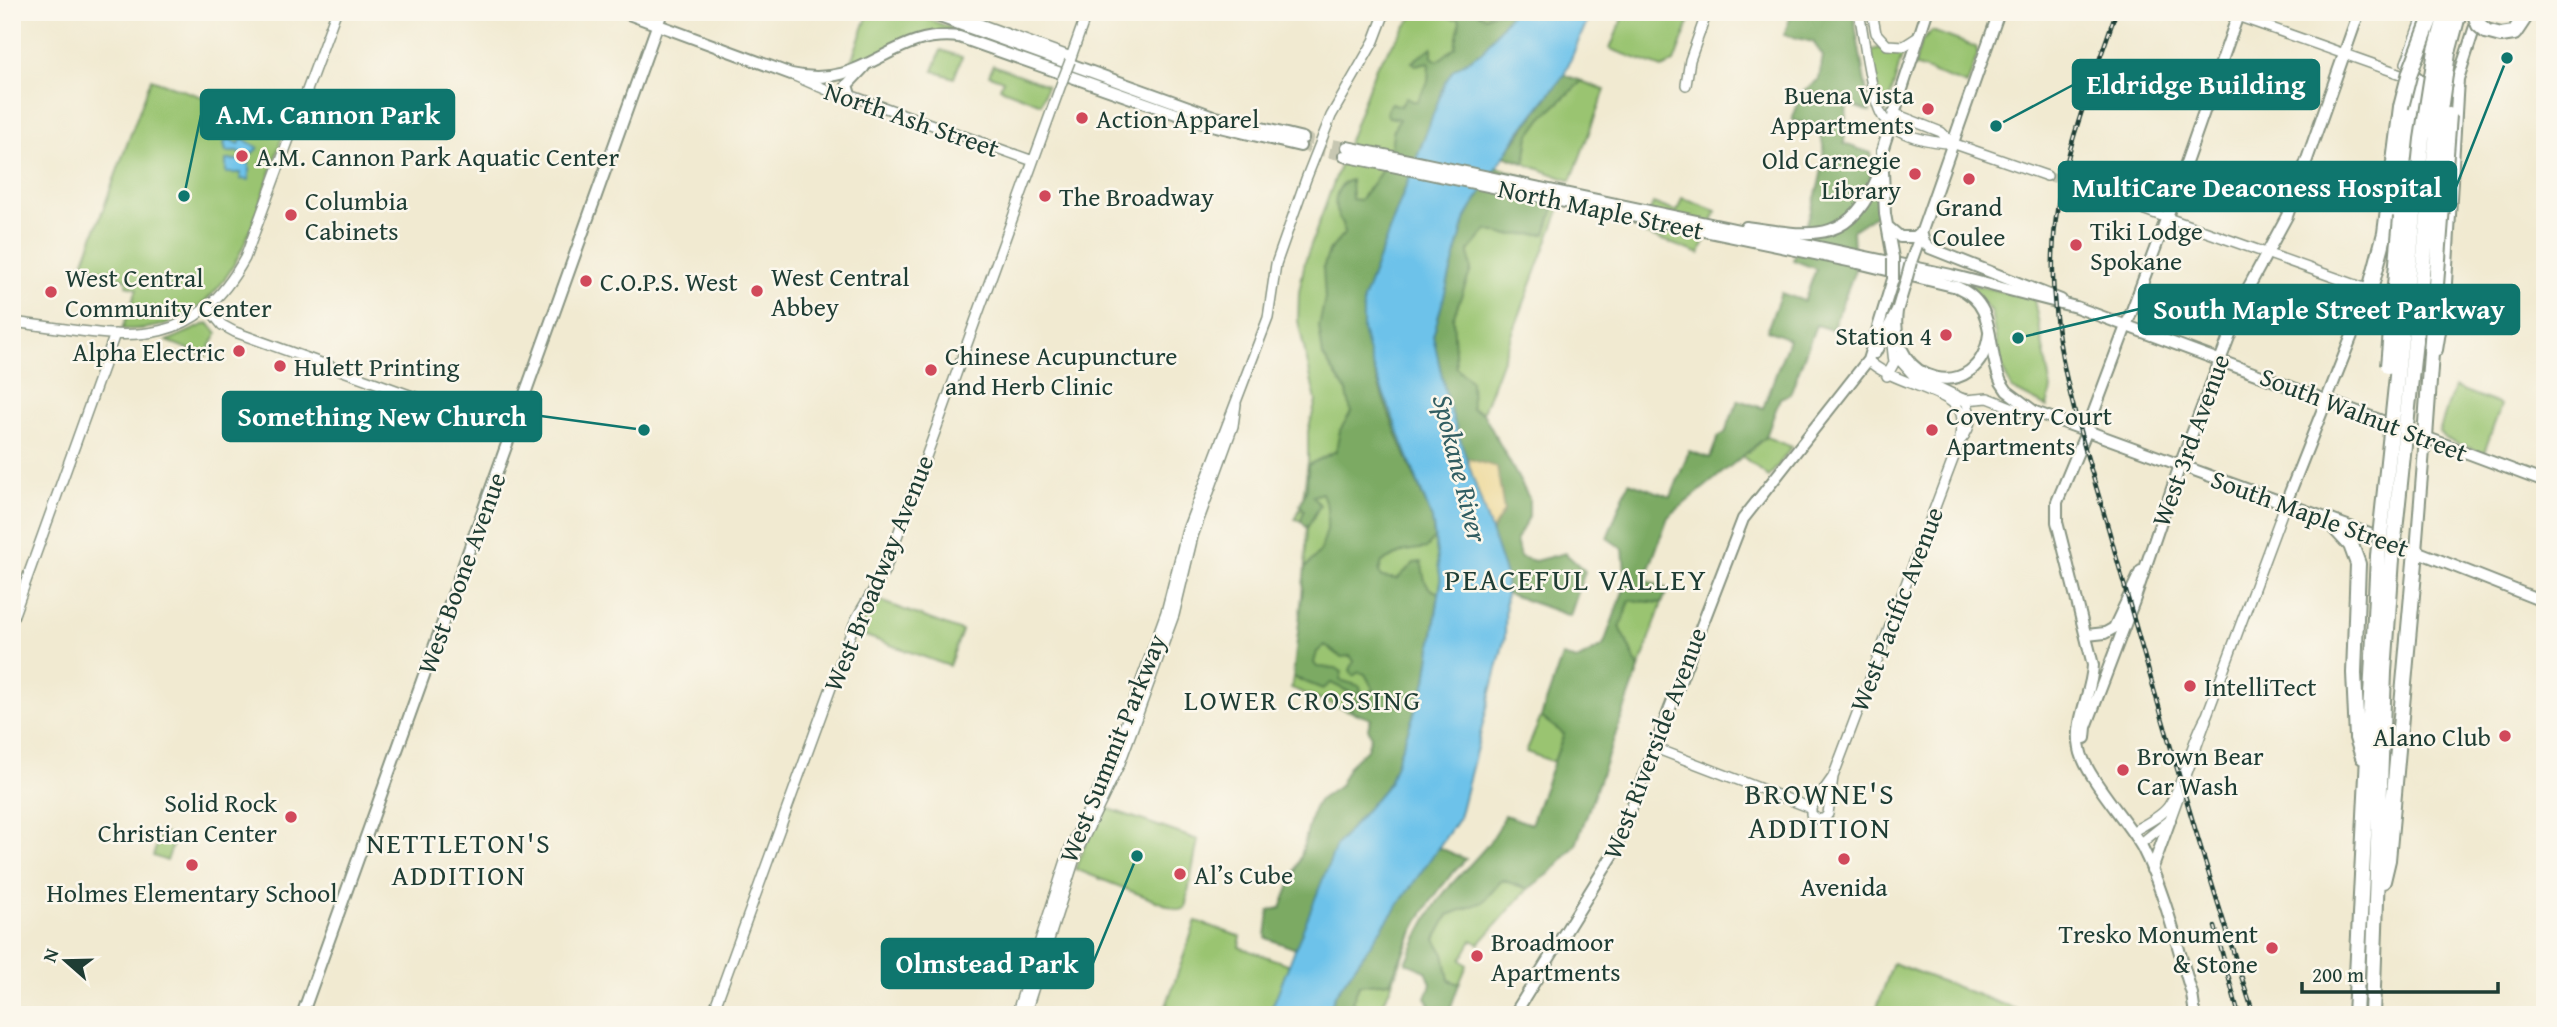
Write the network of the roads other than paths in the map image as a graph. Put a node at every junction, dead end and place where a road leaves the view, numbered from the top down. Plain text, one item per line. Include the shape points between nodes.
1 (336, 12) edge
2 (623, 12) edge
3 (662, 12) edge
4 (926, 12) edge
5 (947, 12) edge
6 (1087, 12) edge
7 (1385, 12) edge
8 (1707, 12) edge
9 (1859, 12) edge
10 (1872, 12) edge
11 (1927, 12) edge
12 (1999, 12) edge
13 (2359, 12) edge
14 (2433, 12) edge
15 (2447, 12) edge
16 (2460, 12) edge
17 (2474, 12) edge
18 (2480, 12) edge
19 (2528, 12) edge
20 (2234, 14) edge
21 (2423, 18) edge
22 (657, 25) junction
23 (1919, 35) junction
24 (2345, 54) junction
25 (1070, 59) junction
26 (864, 67) junction
27 (2400, 73) junction
28 (791, 74) junction
29 (2416, 79) junction
30 (1686, 86) dead end
31 (2457, 94) junction
32 (850, 95) junction
33 (1891, 118) junction
34 (1952, 143) junction
35 (1033, 161) junction
36 (1882, 165) junction
37 (2047, 176) tunnel mouth
38 (2072, 184) tunnel mouth
39 (1666, 214) junction
40 (2167, 217) junction
41 (1887, 226) junction
42 (1920, 232) junction
43 (2268, 253) junction
44 (1859, 259) junction
45 (2370, 290) junction
46 (2076, 307) junction
47 (209, 309) junction
48 (1897, 311) junction
49 (12, 322) edge
50 (2126, 326) junction
51 (1890, 327) junction
52 (1989, 328) junction
53 (115, 334) junction
54 (1894, 354) junction
55 (1868, 360) junction
56 (2220, 360) junction
57 (1887, 376) junction
58 (1947, 397) junction
59 (1965, 400) junction
60 (2328, 401) junction
61 (1236, 404) junction
62 (2035, 412) junction
63 (2087, 430) junction
64 (512, 432) junction
65 (2425, 437) junction
66 (1959, 441) junction
67 (2386, 451) junction
68 (2180, 465) junction
69 (2545, 482) edge
70 (2285, 505) junction
71 (2329, 521) junction
72 (2416, 551) junction
73 (2385, 558) junction
74 (2142, 571) junction
75 (2545, 601) edge
76 (12, 620) edge
77 (2087, 635) junction
78 (2207, 715) junction
79 (1655, 748) junction
80 (2366, 766) junction
81 (1833, 777) junction
82 (2102, 787) junction
83 (1813, 805) junction
84 (1828, 808) junction
85 (2170, 820) junction
86 (2132, 832) junction
87 (2140, 844) junction
88 (2152, 870) junction
89 (2375, 909) junction
90 (302, 1015) edge
91 (712, 1015) edge
92 (1016, 1015) edge
93 (1025, 1015) edge
94 (1514, 1015) edge
95 (2199, 1015) edge
96 (2355, 1015) edge
97 (2372, 1015) edge

1 - 47 street via 246,258
2 - 22 main road, North Ash Street
3 - 22 main road, West Boone Avenue
4 - 26 main road via 1216,117 1301,142 1212,126 959,37 915,40
5 - 25 street
6 - 25 street, West Broadway Avenue
7 - 61 street, West Summit Parkway via 1320,140 1277,259 1269,312
8 - 30 street
9 - 33 street via 1876,98 1882,116
10 - 23 street via 1876,33 1884,43 1908,45
11 - 23 main road, West Riverside Avenue
12 - 34 main road
13 - 24 main road, West 3rd Avenue
14 - 45 highway, bridge via 2401,107 2385,233
15 - 67 highway, bridge via 2422,139
16 - 65 highway, bridge
16 - 73 highway, bridge via 2448,53
17 - 19 highway, bridge via 2486,31 2501,35 2514,33
18 - 31 main road via 2459,69
20 - 24 street
20 - 40 main road
21 - 27 street
21 - 29 main road
22 - 28 main road, North Ash Street
22 - 64 main road, West Boone Avenue
23 - 33 main road, West Riverside Avenue
24 - 27 street
24 - 43 main road, West 3rd Avenue via 2287,216
25 - 35 street, West Broadway Avenue, bridge
26 - 28 main road, North Ash Street via 819,78
26 - 32 main road via 847,85
27 - 29 street
28 - 32 street, North Ash Street via 834,94
29 - 31 street
29 - 67 highway, bridge via 2389,330
31 - 65 main road via 2445,300
32 - 35 street, North Ash Street
33 - 34 street via 1941,132
33 - 36 main road, West Riverside Avenue
34 - 37 street
34 - 42 main road
35 - 91 street, West Broadway Avenue via 885,570 856,619
36 - 39 main road via 1871,195 1847,223 1830,231 1810,233
36 - 41 main road, West Riverside Avenue
38 - 40 street
39 - 44 main road, North Maple Street
39 - 44 main road, North Maple Street via 1350,152
40 - 43 street
40 - 50 main road
41 - 42 main road via 1905,238
41 - 55 main road, West Riverside Avenue, bridge via 1893,278
42 - 46 main road via 1930,248
42 - 48 main road, bridge
43 - 45 street
43 - 56 main road, West 3rd Avenue via 2246,290
44 - 46 main road, South Walnut Street
44 - 52 main road, South Maple Street via 1966,291 1984,309
45 - 60 main road
46 - 50 main road, South Walnut Street
47 - 53 street via 166,331
47 - 64 street via 235,332
48 - 51 main road
48 - 52 main road via 1896,334 1903,355 1913,367 1938,378 1964,374 1981,361
49 - 53 street
50 - 56 main road, South Walnut Street
50 - 63 main road
51 - 54 street
51 - 55 main road
52 - 62 main road, South Maple Street via 2001,382
53 - 76 street
54 - 57 street
54 - 59 street, South Maple Street via 1913,375
55 - 57 street, South Maple Street
55 - 79 main road, West Riverside Avenue via 1743,520
56 - 60 main road, South Walnut Street
56 - 68 main road, West 3rd Avenue
57 - 58 street, South Maple Street
58 - 59 main road, South Maple Street
58 - 66 street, West Pacific Avenue via 1961,413
59 - 62 street, South Maple Street via 1988,398
59 - 66 street, West Pacific Avenue via 1971,417
60 - 65 main road, South Walnut Street
60 - 70 main road
61 - 92 street, West Summit Parkway via 1187,530 1167,612 1116,750 1055,890
61 - 93 street, West Summit Parkway via 1233,426 1193,536 1174,615 1120,763 1077,852
62 - 63 main road, South Maple Street
63 - 68 main road, South Maple Street
63 - 77 main road via 2057,502 2059,538
64 - 90 main road, West Boone Avenue
65 - 69 main road, South Walnut Street
65 - 72 main road
66 - 81 street, West Pacific Avenue
67 - 73 highway, bridge
68 - 70 main road, South Maple Street
68 - 74 main road, West 3rd Avenue
70 - 71 main road, South Maple Street
70 - 78 street
71 - 72 main road, South Maple Street
71 - 80 highway via 2351,545 2358,564 2354,673 2357,738
72 - 75 main road, South Maple Street
72 - 89 highway via 2388,860
73 - 80 highway
73 - 89 highway
74 - 77 main road via 2114,628
74 - 82 main road, West 3rd Avenue via 2086,727 2087,751
77 - 82 main road via 2092,680 2080,717 2080,749 2086,768
78 - 85 street
78 - 86 street via 2168,806
79 - 83 street
79 - 94 main road, West Riverside Avenue via 1614,853
80 - 96 highway
81 - 83 street, West Pacific Avenue
81 - 84 street, West Pacific Avenue
82 - 86 main road
83 - 84 street via 1823,803
83 - 84 street via 1813,816 1819,820 1827,817
85 - 87 street
85 - 88 main road
86 - 87 main road
87 - 88 main road
88 - 95 main road
89 - 97 highway

